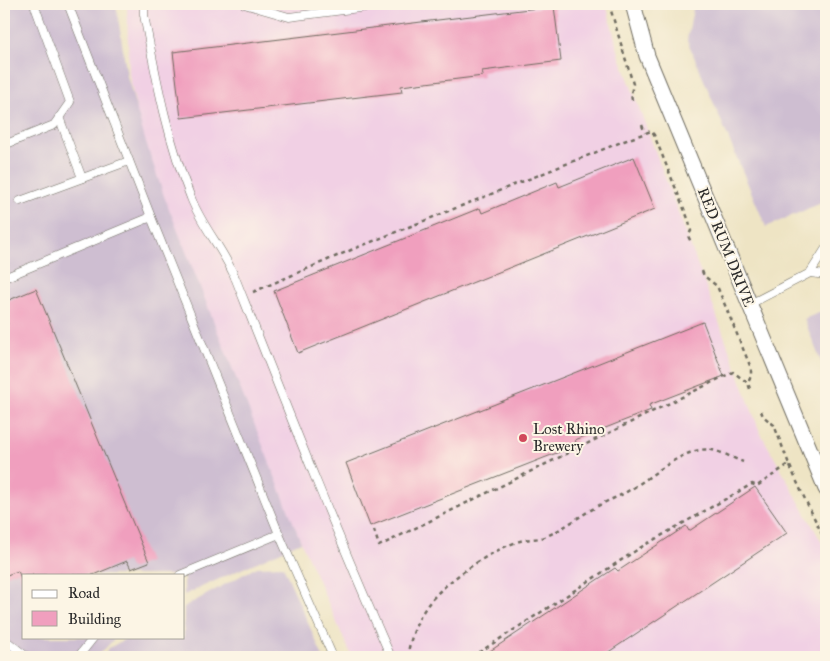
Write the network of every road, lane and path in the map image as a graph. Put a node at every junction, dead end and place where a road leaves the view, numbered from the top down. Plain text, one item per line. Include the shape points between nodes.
1 (34, 4) edge
2 (68, 4) edge
3 (144, 4) edge
4 (244, 4) edge
5 (390, 4) edge
6 (609, 4) edge
7 (633, 4) edge
8 (632, 100) dead end
9 (59, 117) junction
10 (642, 125) dead end
11 (645, 134) junction
12 (4, 145) edge
13 (128, 161) junction
14 (82, 178) junction
15 (20, 201) dead end
16 (151, 217) junction
17 (691, 242) dead end
18 (826, 248) edge
19 (702, 271) dead end
20 (810, 273) junction
21 (826, 275) edge
22 (4, 278) edge
23 (243, 296) junction
24 (750, 304) junction
25 (748, 383) junction
26 (750, 389) dead end
27 (760, 411) dead end
28 (743, 462) dead end
29 (790, 464) junction
30 (826, 489) edge
31 (374, 530) dead end
32 (280, 534) junction
33 (826, 542) edge
34 (182, 574) edge
35 (93, 638) edge
36 (4, 639) edge
37 (26, 657) edge
38 (78, 657) edge
39 (333, 657) edge
40 (391, 657) edge
41 (406, 657) edge
42 (472, 657) edge

1 - 9 lane via 70,102
2 - 13 lane
3 - 23 lane via 157,86 173,148 191,199 234,273
4 - 5 lane via 289,17
6 - 8 path via 633,84
7 - 24 street, RED RUM DRIVE via 647,56
9 - 12 lane via 54,125
9 - 14 lane
10 - 11 path
11 - 17 path via 651,131 654,135 689,221
11 - 23 path
13 - 14 lane
13 - 16 lane
14 - 15 lane
16 - 22 lane
16 - 32 lane
18 - 20 lane
19 - 25 path via 717,286 747,358 751,368
20 - 21 lane
20 - 24 lane
23 - 40 lane
24 - 30 street, RED RUM DRIVE
25 - 26 path
25 - 31 path via 733,372 379,546
27 - 29 path via 774,425
28 - 41 path via 707,449 698,450 673,461 628,492 548,536 520,541 494,553 446,585 426,607 416,622
29 - 33 path
29 - 42 path via 758,486 752,484 643,546
32 - 34 lane
32 - 39 lane
35 - 38 lane
36 - 37 lane

